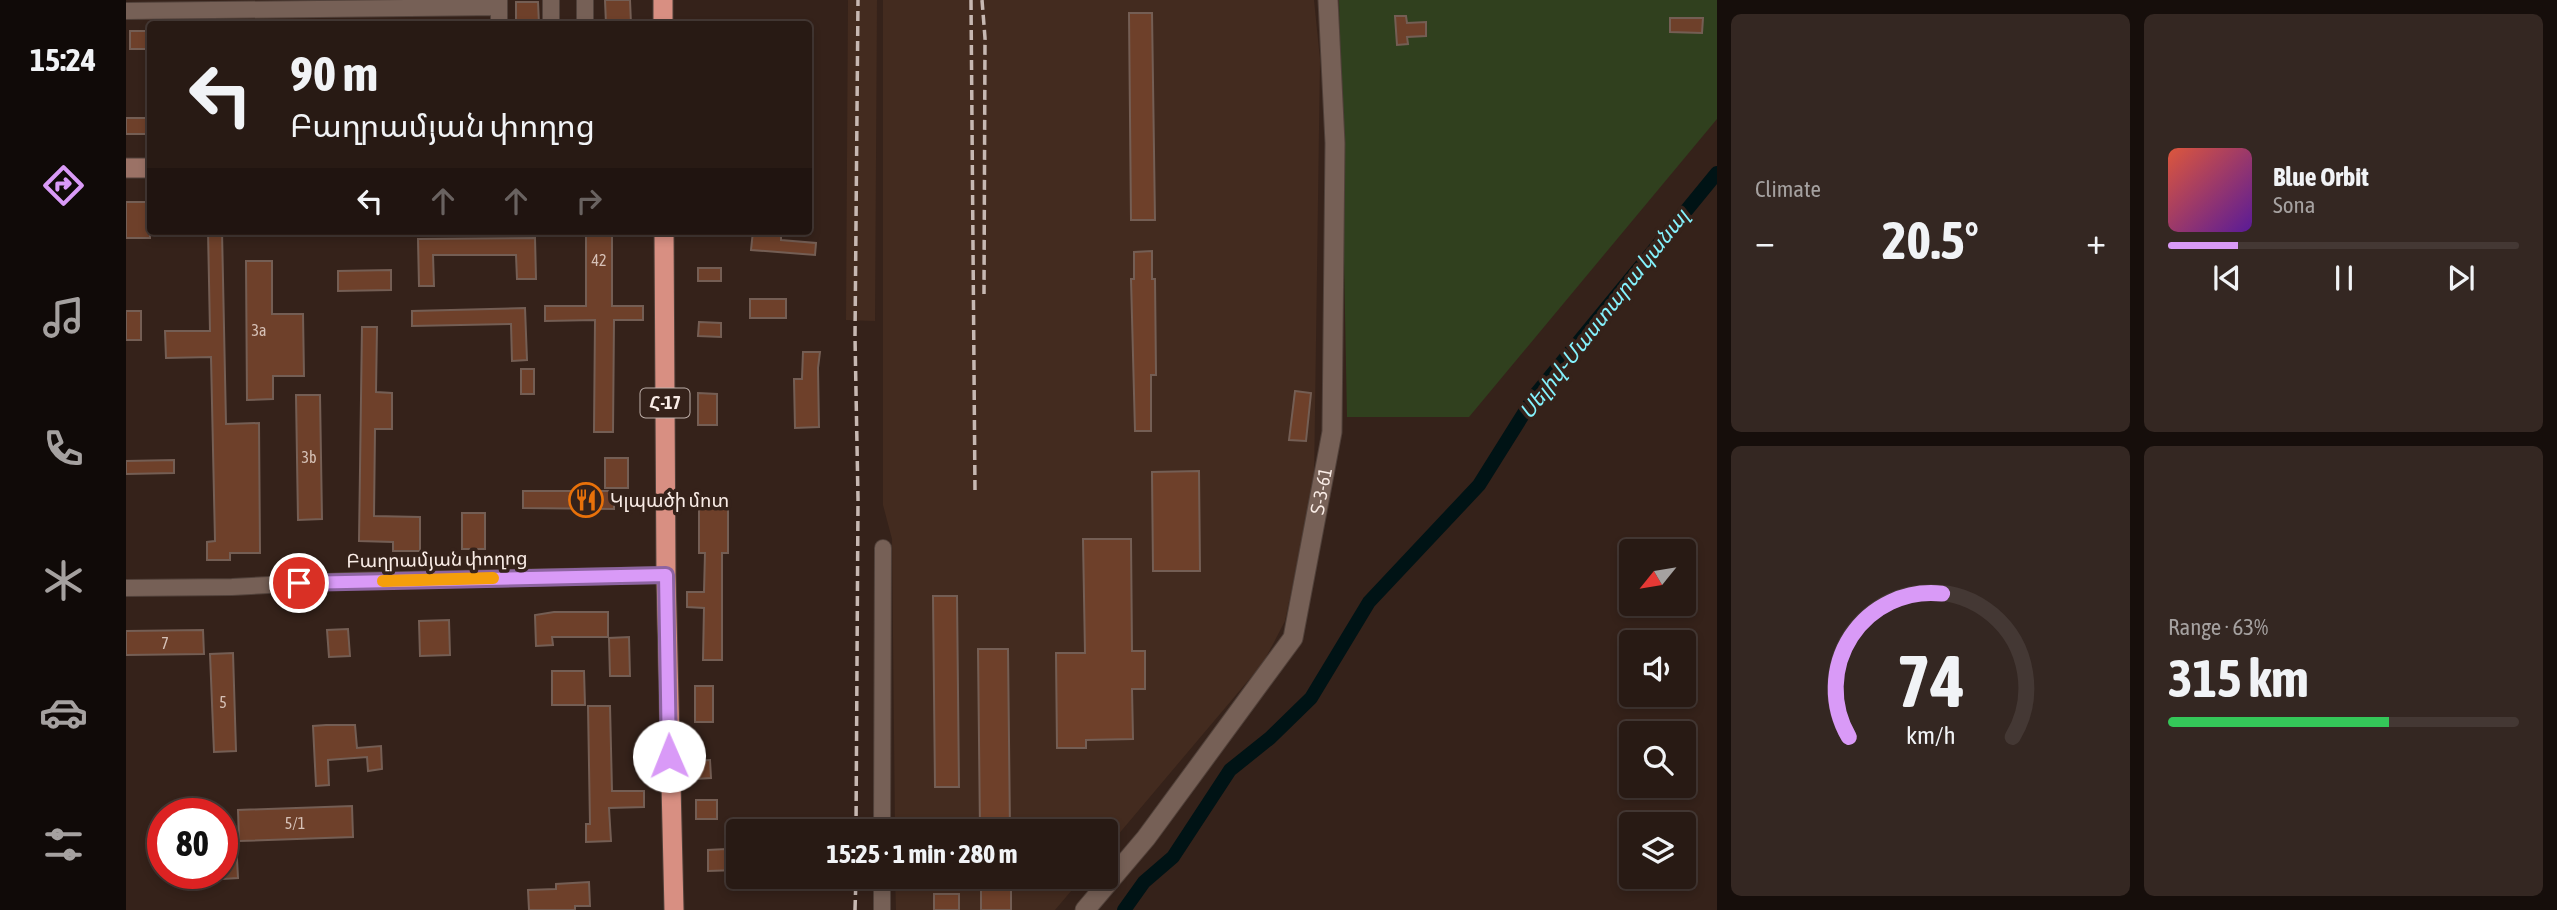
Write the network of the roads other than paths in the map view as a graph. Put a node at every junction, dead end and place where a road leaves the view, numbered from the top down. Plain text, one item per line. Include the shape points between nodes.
1 (551, 0) edge
2 (584, 0) edge
3 (663, 0) edge
4 (1328, 0) edge
5 (499, 3) edge
6 (126, 11) edge
7 (499, 21) edge
8 (551, 21) edge
9 (585, 21) edge
10 (663, 21) edge
11 (147, 167) edge
12 (126, 168) edge
13 (664, 235) edge
14 (883, 548) dead end
15 (666, 575) junction
16 (126, 588) edge
17 (882, 819) edge
18 (882, 889) edge
19 (674, 910) edge
20 (882, 910) edge
21 (1085, 910) edge

1 - 8 street
2 - 9 street
3 - 10 highway
4 - 21 street, Տ-3-61 / Տ-3-61 via 1335,143 1332,432 1293,638 1146,838
5 - 6 street
5 - 7 street
11 - 12 main road
13 - 15 highway, Հ-17
14 - 17 street
15 - 16 street, Բաղրամյան փողոց
15 - 19 highway, Հ-17
18 - 20 street

